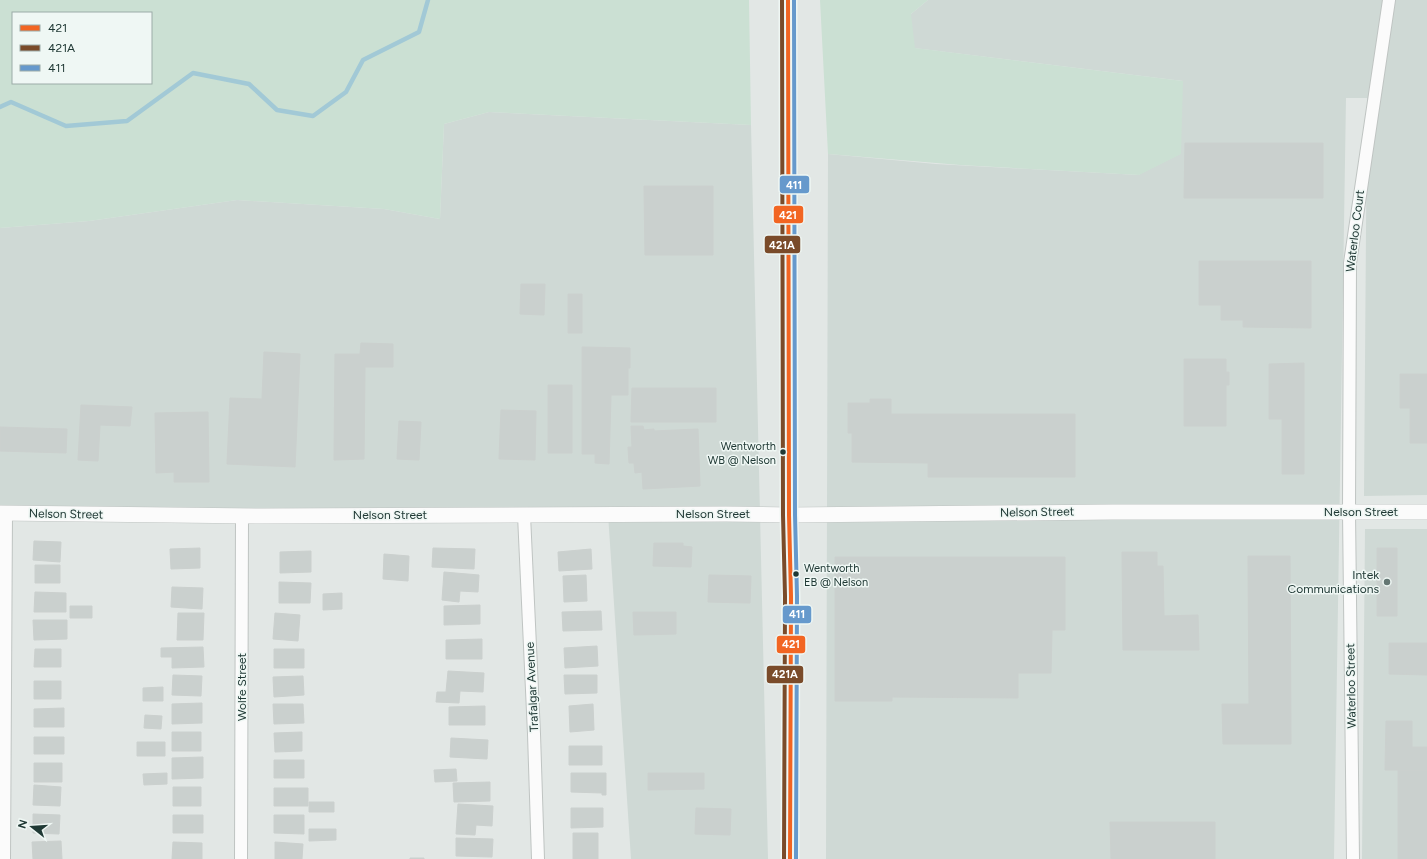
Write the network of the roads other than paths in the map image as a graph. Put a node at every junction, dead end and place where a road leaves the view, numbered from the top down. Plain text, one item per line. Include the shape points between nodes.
1 (788, 0) edge
2 (1389, 0) edge
3 (1349, 512) junction
4 (1427, 512) edge
5 (3, 513) edge
6 (524, 515) junction
7 (790, 515) junction
8 (242, 516) junction
9 (4, 859) edge
10 (241, 859) edge
11 (538, 859) edge
12 (790, 859) edge
13 (1353, 859) edge

1 - 7 main road
2 - 3 street, Waterloo Court via 1350,263
3 - 4 street, Nelson Street
3 - 7 street, Nelson Street
3 - 13 street, Waterloo Street
5 - 8 street, Nelson Street
5 - 9 street
6 - 7 street, Nelson Street
6 - 8 street, Nelson Street
6 - 11 street, Trafalgar Avenue
7 - 12 main road
8 - 10 street, Wolfe Street

